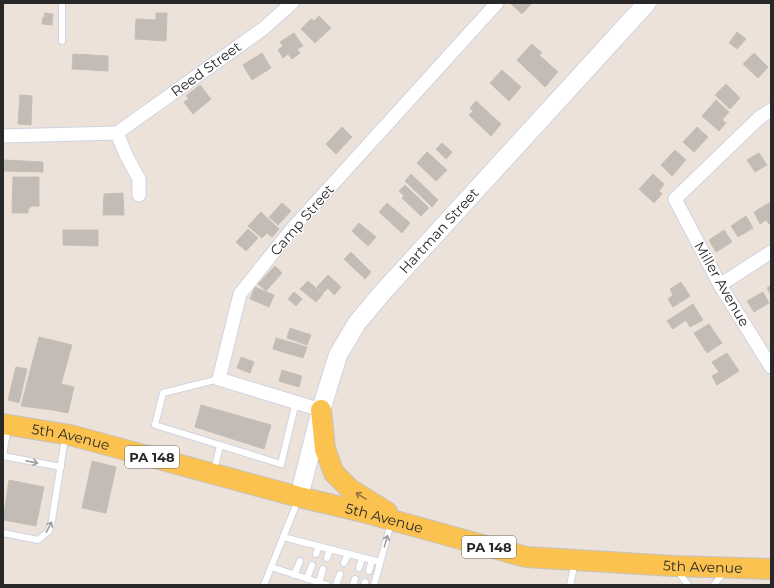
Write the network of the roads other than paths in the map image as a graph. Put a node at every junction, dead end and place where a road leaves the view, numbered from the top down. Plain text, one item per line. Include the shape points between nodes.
1 (62, 3) edge
2 (292, 3) edge
3 (496, 3) edge
4 (648, 3) edge
5 (62, 41) dead end
6 (771, 110) edge
7 (117, 132) junction
8 (3, 136) edge
9 (139, 195) dead end
10 (771, 252) edge
11 (720, 285) junction
12 (771, 367) edge
13 (219, 379) junction
14 (296, 402) junction
15 (321, 410) junction
16 (6, 425) edge
17 (66, 434) junction
18 (220, 446) junction
19 (3, 456) edge
20 (60, 467) junction
21 (213, 474) junction
22 (299, 497) junction
23 (399, 522) junction
24 (3, 533) edge
25 (283, 537) junction
26 (307, 543) junction
27 (319, 546) junction
28 (330, 549) junction
29 (304, 550) dead end
30 (316, 554) dead end
31 (348, 554) junction
32 (327, 558) dead end
33 (362, 558) junction
34 (372, 560) junction
35 (575, 560) junction
36 (300, 561) dead end
37 (380, 562) junction
38 (344, 563) dead end
39 (312, 565) dead end
40 (674, 566) junction
41 (271, 567) junction
42 (727, 567) junction
43 (359, 568) dead end
44 (323, 569) dead end
45 (771, 569) edge
46 (369, 571) dead end
47 (340, 574) dead end
48 (294, 575) junction
49 (307, 579) junction
50 (319, 582) junction
51 (264, 585) edge
52 (327, 585) edge
53 (336, 585) edge
54 (374, 585) edge
55 (570, 585) edge
56 (688, 585) edge
57 (714, 585) edge

1 - 5 lane
2 - 7 street, Reed Street via 264,28
3 - 13 street, Camp Street via 292,229 240,294
4 - 15 main road, Hartman Street via 387,287 357,323 338,355
6 - 11 street, Miller Avenue via 759,118 675,199
7 - 8 street
7 - 9 street via 139,179
10 - 11 street
11 - 12 street, Miller Avenue
13 - 14 street
13 - 18 lane via 163,393 155,425
14 - 15 street
14 - 18 lane via 281,464
15 - 22 main road, Hartman Street
23 -> 15 main road via 350,489 334,473 325,449
16 - 17 main road, 5th Avenue / PA 148
16 - 19 lane
17 - 20 lane
17 - 21 main road, 5th Avenue / PA 148
18 - 21 lane
19 -> 20 lane
24 -> 20 lane via 38,540 49,531
21 - 22 main road, 5th Avenue / PA 148
22 - 23 main road, 5th Avenue / PA 148
22 - 25 lane
23 - 35 main road, 5th Avenue / PA 148 via 526,557
37 -> 23 lane
25 - 26 lane
25 - 41 lane
26 - 27 lane
26 - 29 lane
27 - 28 lane
27 - 30 lane
28 - 31 lane
28 - 32 lane
31 - 33 lane
31 - 38 lane
33 - 34 lane
33 - 43 lane
34 - 37 lane
34 - 46 lane
35 - 40 main road, 5th Avenue / PA 148
35 - 55 lane
36 - 48 lane
37 - 54 lane
39 - 49 lane
40 - 42 main road, 5th Avenue / PA 148
40 - 56 lane
41 - 48 lane
41 - 51 lane
42 - 45 main road, 5th Avenue / PA 148
42 - 57 lane
44 - 50 lane
47 - 53 lane
48 - 49 lane
49 - 50 lane
50 - 52 lane

